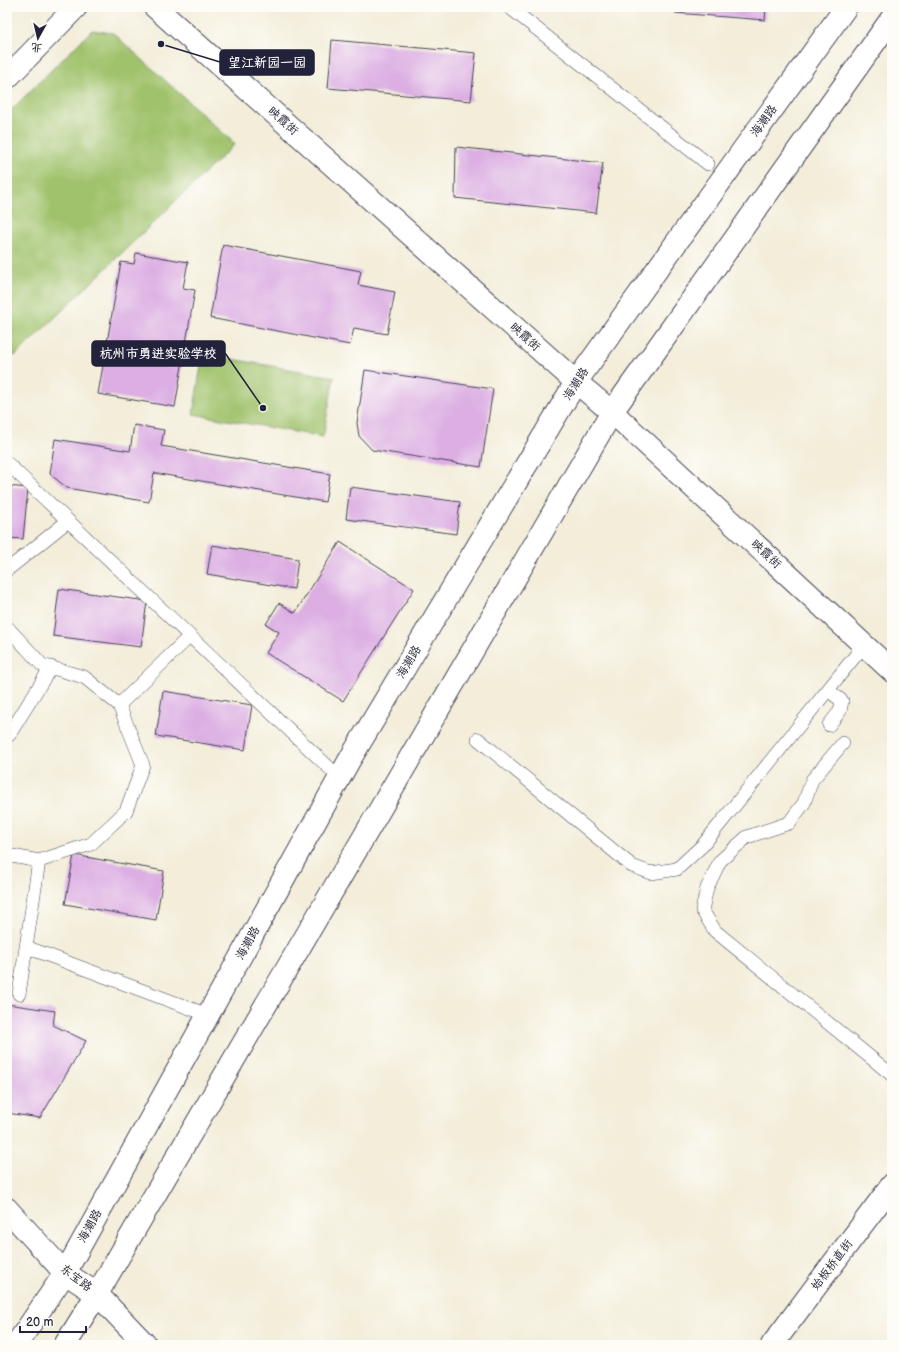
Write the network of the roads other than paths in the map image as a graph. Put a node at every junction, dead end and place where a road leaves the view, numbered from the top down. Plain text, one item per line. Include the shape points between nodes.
1 (76, 7) edge
2 (155, 7) edge
3 (508, 7) edge
4 (846, 7) edge
5 (892, 18) edge
6 (7, 78) edge
7 (708, 164) dead end
8 (576, 382) junction
9 (612, 412) junction
10 (7, 463) edge
11 (68, 521) junction
12 (7, 570) edge
13 (7, 627) edge
14 (190, 636) junction
15 (864, 645) junction
16 (51, 667) junction
17 (892, 671) edge
18 (828, 690) junction
19 (119, 704) junction
20 (830, 725) dead end
21 (7, 735) edge
22 (478, 739) dead end
23 (843, 743) dead end
24 (340, 778) junction
25 (7, 855) edge
26 (39, 861) junction
27 (26, 947) junction
28 (19, 994) dead end
29 (208, 1015) junction
30 (892, 1076) edge
31 (892, 1185) edge
32 (7, 1209) edge
33 (65, 1272) junction
34 (97, 1294) junction
35 (16, 1345) edge
36 (65, 1345) edge
37 (146, 1345) edge
38 (772, 1345) edge

1 - 6 main road
2 - 8 main road, 映霞街
3 - 7 lane
4 - 8 main road, 海潮路
5 - 9 main road
8 - 9 main road, 映霞街
8 - 24 main road, 海潮路
9 - 15 main road, 映霞街
9 - 34 main road
10 - 11 lane
11 - 12 lane
11 - 14 lane
13 - 16 lane via 42,665
14 - 19 lane
14 - 24 lane
15 - 17 main road, 映霞街
15 - 18 lane
16 - 19 lane via 84,676
16 - 21 lane
18 - 20 lane via 842,701 840,711
18 - 22 lane via 703,845 677,869 651,873 632,866
19 - 26 lane via 143,765 126,811 91,844
23 - 30 lane via 812,780 804,803 789,823 747,837 720,860 707,888 702,910 714,931
24 - 29 main road, 海潮路
25 - 26 lane
26 - 27 lane
27 - 28 lane
27 - 29 lane
29 - 33 main road, 海潮路
31 - 38 main road, 始板桥直街
32 - 33 main road, 东宝路
33 - 34 main road, 东宝路
33 - 35 main road, 海潮路
34 - 36 main road
34 - 37 main road, 东宝路

